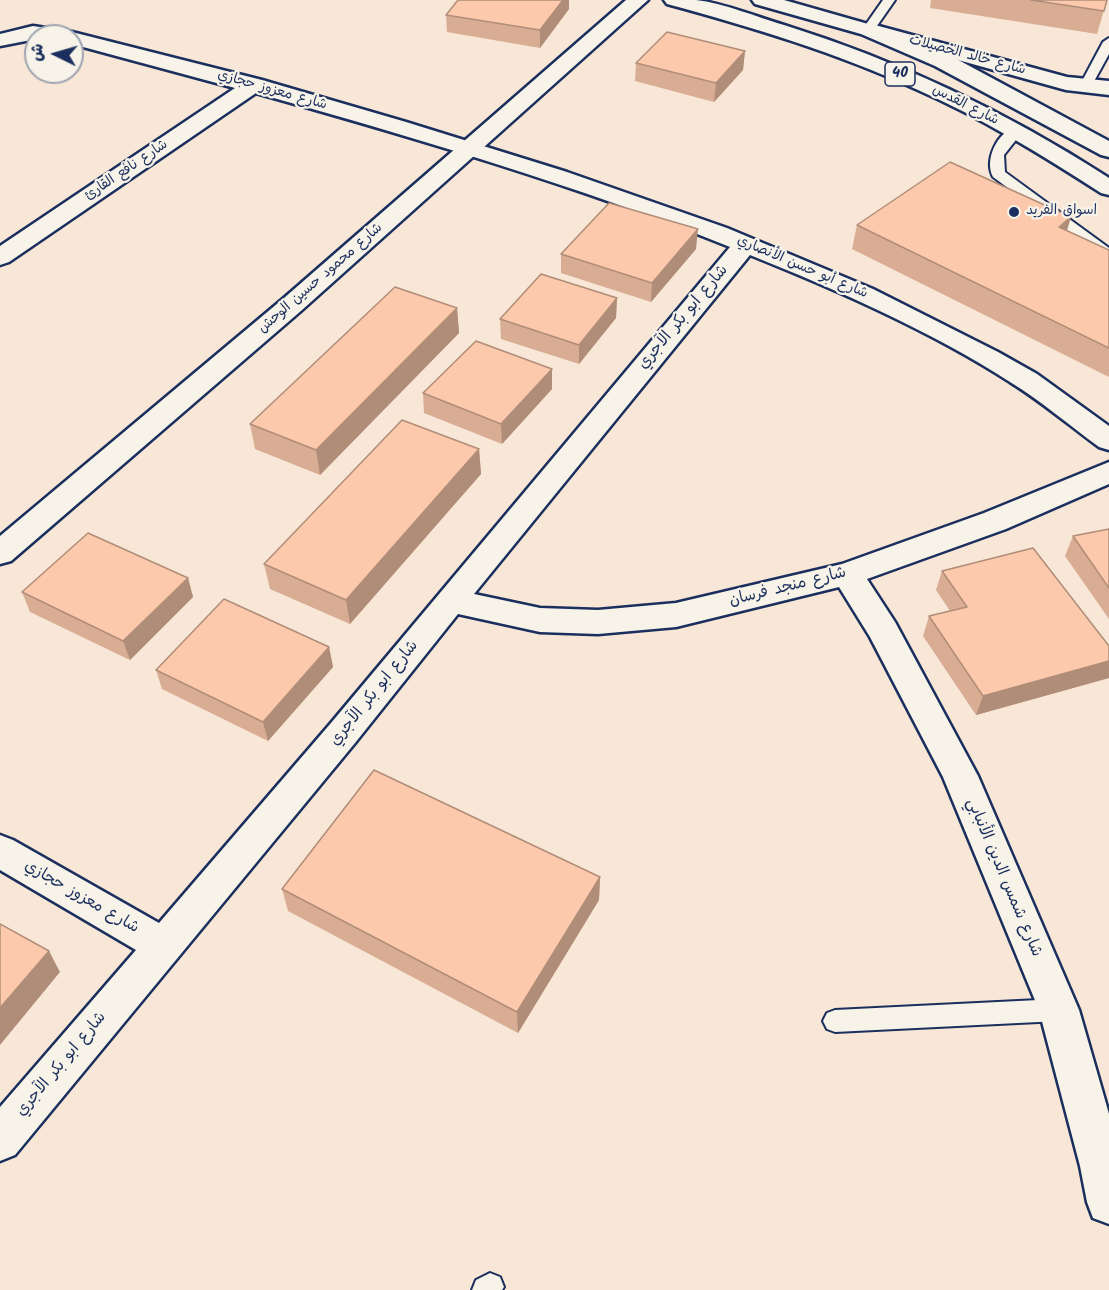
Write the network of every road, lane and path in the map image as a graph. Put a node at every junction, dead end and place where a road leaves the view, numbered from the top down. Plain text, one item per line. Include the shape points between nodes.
1 (638, 0) edge
2 (674, 0) edge
3 (762, 0) edge
4 (889, 0) edge
5 (868, 30) junction
6 (24, 34) edge
7 (0, 40) edge
8 (84, 41) edge
9 (1109, 42) edge
10 (1076, 84) junction
11 (254, 85) junction
12 (1109, 88) edge
13 (1018, 99) junction
14 (1016, 131) junction
15 (471, 148) junction
16 (1109, 150) edge
17 (1109, 188) edge
18 (746, 244) junction
19 (1109, 255) edge
20 (0, 257) edge
21 (1109, 441) edge
22 (1109, 472) edge
23 (0, 554) edge
24 (847, 574) junction
25 (452, 601) junction
26 (0, 851) edge
27 (163, 945) junction
28 (1059, 1010) junction
29 (835, 1021) dead end
30 (0, 1140) edge
31 (1109, 1202) edge

1 - 15 main road, شارع محمود حسين الوحش
2 - 14 main road, شارع القدس / 40 via 737,17 902,74
3 - 5 main road, شارع القدس / 40
4 - 5 lane
5 - 10 main road, شارع خالد الخصيلات
5 - 13 main road, شارع القدس / 40 via 944,61
6 - 7 main road
8 - 11 main road, شارع معزوز حجازي
9 - 10 lane
10 - 12 main road, شارع خالد الخصيلات
10 - 13 main road, شارع خالد الخصيلات via 1029,90
11 - 15 main road, شارع معزوز حجازي
11 - 20 main road, شارع نافع القارئ
13 - 16 main road, شارع القدس / 40
14 - 17 main road, شارع القدس / 40
14 - 19 lane via 996,153 994,165 998,174
15 - 18 main road, شارع أبو حسن الأنصاري via 638,203
15 - 23 main road, شارع محمود حسين الوحش
18 - 21 main road, شارع أبو حسن الأنصاري via 896,309 971,349 1027,380
18 - 25 main road, شارع ابو بكر الآجري
22 - 24 main road, شارع منجد فرسان via 995,520
24 - 25 main road, شارع منجد فرسان via 676,615 598,622 540,620
24 - 28 main road, شارع شمس الدين الأنبابي via 883,631 960,776
25 - 27 main road, شارع ابو بكر الآجري
26 - 27 main road, شارع معزوز حجازي
27 - 30 main road, شارع ابو بكر الآجري
28 - 29 lane
28 - 31 main road, شارع شمس الدين الأنبابي

